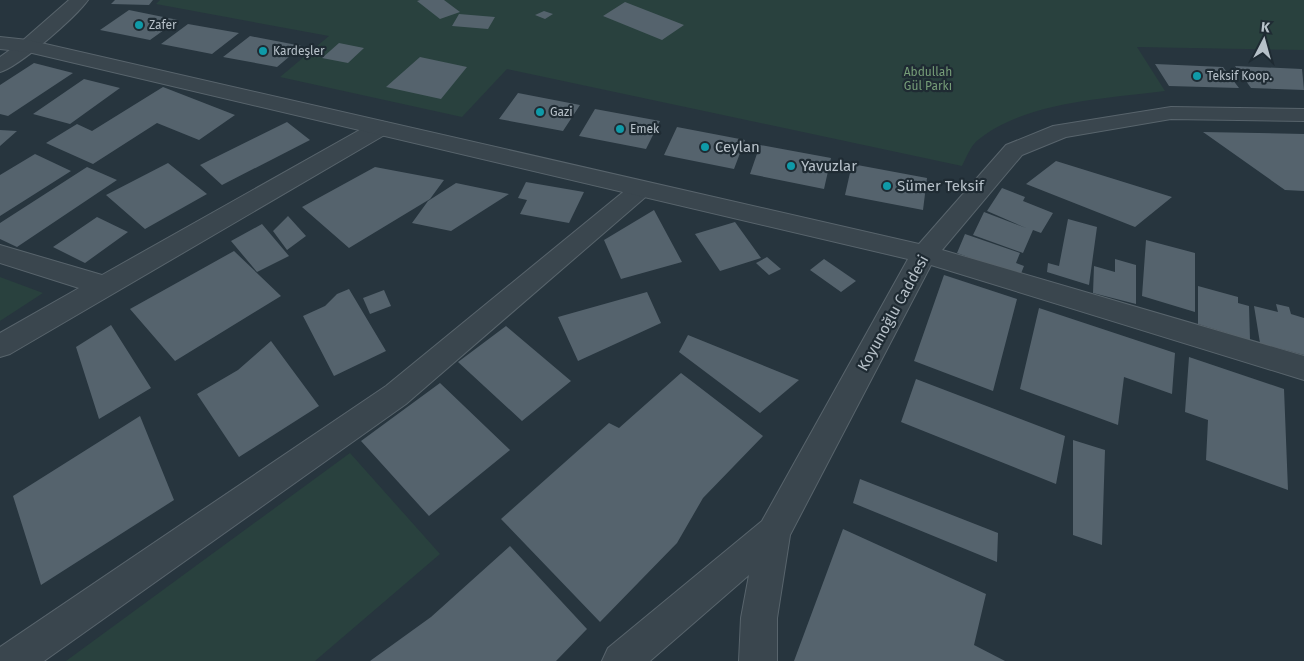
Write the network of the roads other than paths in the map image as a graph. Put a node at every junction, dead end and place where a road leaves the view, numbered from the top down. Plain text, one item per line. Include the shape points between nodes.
1 (78, 0) edge
2 (0, 43) edge
3 (28, 46) junction
4 (0, 66) edge
5 (1304, 115) edge
6 (380, 128) junction
7 (641, 189) junction
8 (0, 254) edge
9 (924, 254) junction
10 (104, 286) junction
11 (0, 346) edge
12 (1304, 368) edge
13 (774, 532) junction
14 (12, 661) edge
15 (621, 661) edge
16 (758, 661) edge

1 - 3 street
2 - 3 street
3 - 4 street
3 - 6 street
5 - 9 street, Koyunoğlu Caddesi via 1171,113 1061,131 1014,150
6 - 7 street
6 - 10 street
7 - 9 street
7 - 14 street via 396,395
8 - 10 street
9 - 12 street
9 - 13 street, Koyunoğlu Caddesi
10 - 11 street
13 - 15 street
13 - 16 street, Koyunoğlu Caddesi via 759,618

